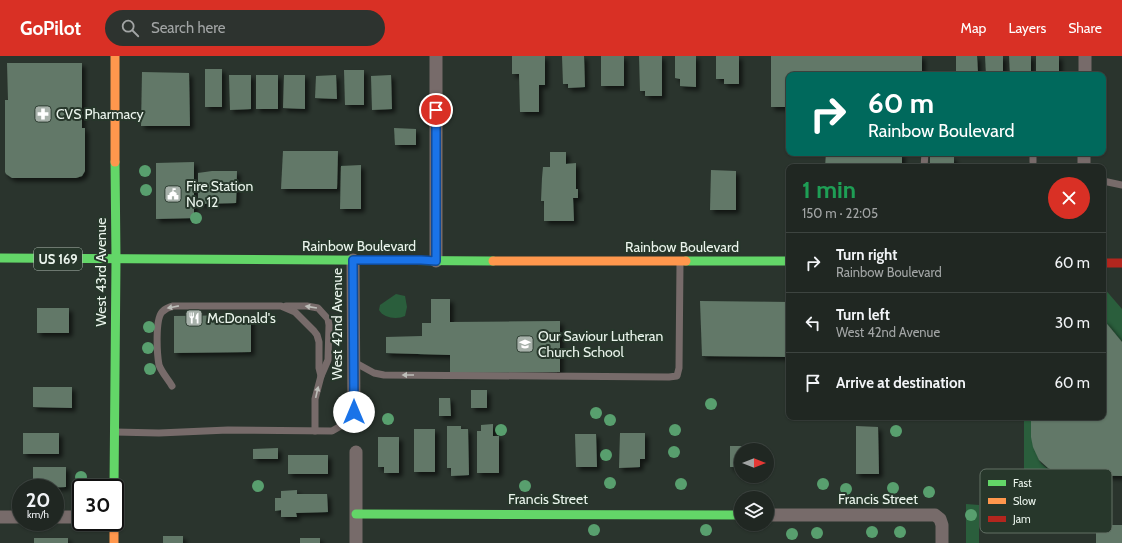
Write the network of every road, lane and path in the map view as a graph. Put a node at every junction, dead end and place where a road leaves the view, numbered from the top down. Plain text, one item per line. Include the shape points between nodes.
1 (115, 56) edge
2 (436, 56) edge
3 (1085, 56) edge
4 (1085, 72) edge
5 (1033, 156) edge
6 (1033, 162) dead end
7 (1106, 182) edge
8 (1122, 185) edge
9 (0, 258) edge
10 (116, 259) junction
11 (353, 260) junction
12 (436, 261) junction
13 (680, 261) junction
14 (786, 261) edge
15 (1113, 263) edge
16 (1122, 273) edge
17 (281, 306) junction
18 (354, 362) junction
19 (321, 376) junction
20 (172, 386) dead end
21 (354, 412) joint
22 (314, 431) junction
23 (115, 432) junction
24 (356, 452) dead end
25 (114, 479) edge
26 (356, 514) junction
27 (734, 515) edge
28 (774, 515) edge
29 (0, 517) edge
30 (12, 517) edge
31 (114, 531) edge
32 (114, 543) edge
33 (356, 543) edge
34 (942, 543) edge

1 - 10 street, West 43rd Avenue
2 - 12 street
3 - 4 street
5 - 6 lane
7 - 8 lane
9 - 10 street, Rainbow Boulevard / US 169
10 - 11 street, Rainbow Boulevard / US 169
10 - 23 street, West 43rd Avenue
11 - 12 street, Rainbow Boulevard / US 169
11 - 18 street, West 42nd Avenue
12 - 13 street, Rainbow Boulevard / US 169
13 - 14 street, Rainbow Boulevard / US 169
13 -> 18 lane via 677,376 384,375 374,373
15 - 16 street
17 - 19 lane via 295,312 317,335
19 -> 17 lane via 328,360 329,325 325,315 318,308
17 -> 20 lane via 173,306 165,309 158,323 158,357 162,372
18 - 21 street, West 42nd Avenue
22 -> 19 lane via 315,398
21 - 22 lane via 346,423 332,431
22 - 23 lane
23 - 25 street, West 43rd Avenue
24 - 26 street
26 - 27 street, Francis Street
26 - 33 street
28 - 34 street, Francis Street via 935,515 940,519
29 - 30 street
31 - 32 street

